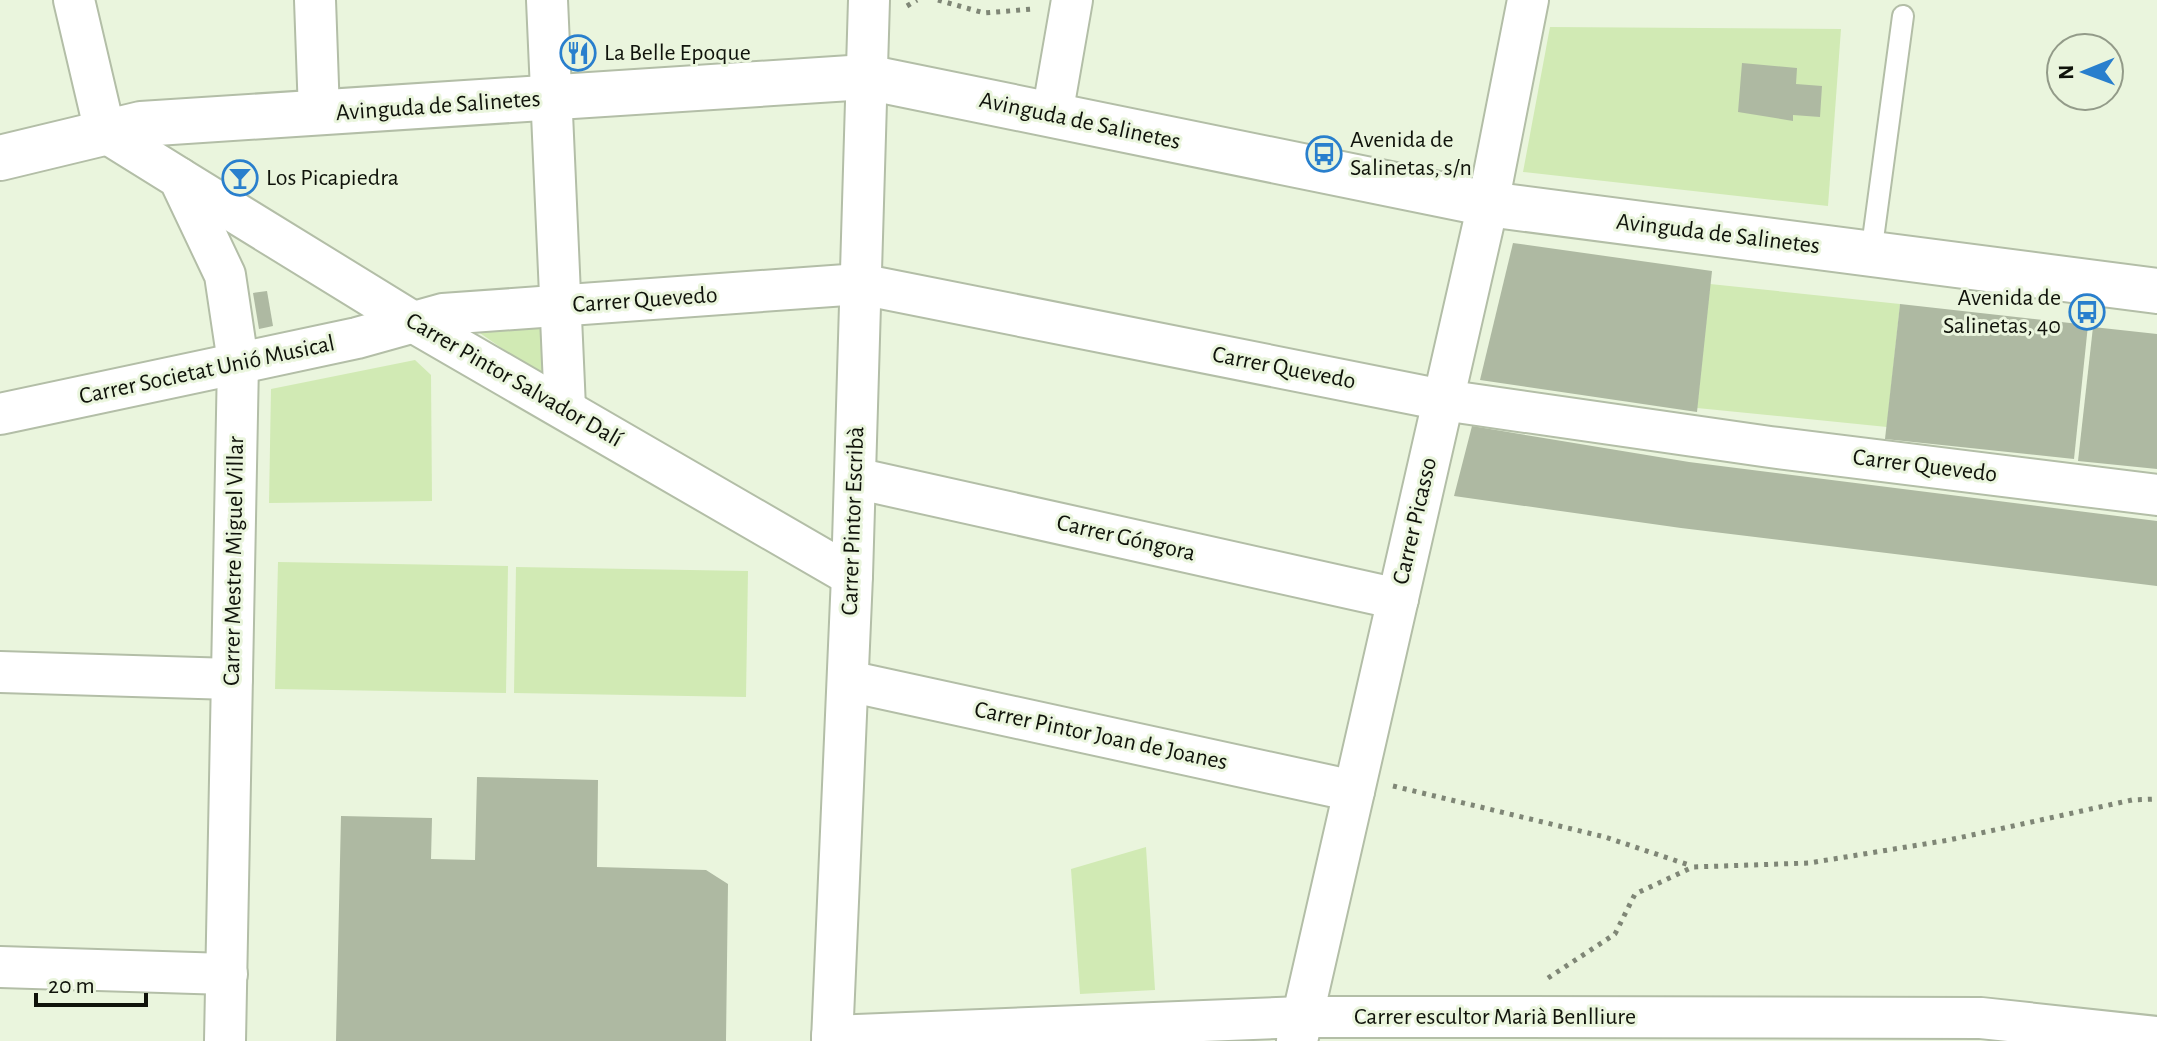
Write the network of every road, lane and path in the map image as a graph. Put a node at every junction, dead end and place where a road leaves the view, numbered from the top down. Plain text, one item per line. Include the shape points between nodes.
1 (74, 0) edge
2 (315, 0) edge
3 (547, 0) edge
4 (869, 0) edge
5 (938, 0) edge
6 (1528, 0) edge
7 (1071, 7) edge
8 (1903, 16) dead end
9 (866, 77) junction
10 (551, 99) junction
11 (319, 113) junction
12 (1052, 115) junction
13 (105, 132) junction
14 (0, 158) edge
15 (179, 178) junction
16 (1488, 204) junction
17 (1871, 254) junction
18 (860, 284) junction
19 (2157, 291) edge
20 (560, 306) junction
21 (413, 322) junction
22 (238, 362) junction
23 (1443, 400) junction
24 (565, 408) junction
25 (0, 414) edge
26 (855, 478) junction
27 (2157, 495) edge
28 (852, 576) junction
29 (1398, 599) junction
30 (0, 672) edge
31 (232, 679) junction
32 (848, 681) junction
33 (1356, 782) junction
34 (2157, 799) edge
35 (1693, 867) junction
36 (0, 967) edge
37 (227, 974) junction
38 (1520, 1017) junction
39 (1300, 1029) edge
40 (2157, 1037) edge
41 (832, 1038) edge
42 (225, 1041) edge

1 - 13 street
2 - 11 street
3 - 10 street
4 - 9 street, Carrer Pintor Escribà
5 - 7 path via 984,13
6 - 16 street, Carrer Picasso
7 - 12 street
8 - 17 lane
9 - 10 street, Avinguda de Salinetes
9 - 12 street, Avinguda de Salinetes
9 - 18 street, Carrer Pintor Escribà
10 - 11 street, Avinguda de Salinetes
10 - 20 street
11 - 13 street, Avinguda de Salinetes via 141,124
12 - 16 street, Avinguda de Salinetes
13 - 14 street, Avinguda de Salinetes
13 - 15 street
15 - 21 street, Carrer Pintor Salvador Dalí
15 - 22 street, Carrer Mestre Miguel Villar via 225,275
16 - 17 street, Avinguda de Salinetes
16 - 23 street, Carrer Picasso
17 - 19 street, Avinguda de Salinetes
18 - 20 street, Carrer Quevedo
18 - 23 street, Carrer Quevedo
18 - 26 street, Carrer Pintor Escribà
20 - 21 street, Carrer Quevedo via 443,314
20 - 24 street
21 - 22 street, Carrer Societat Unió Musical
21 - 24 street, Carrer Pintor Salvador Dalí
22 - 25 street, Carrer Societat Unió Musical
22 - 31 street, Carrer Mestre Miguel Villar
23 - 27 street, Carrer Quevedo
23 - 29 street, Carrer Picasso
24 - 28 street, Carrer Pintor Salvador Dalí
26 - 28 street, Carrer Pintor Escribà
26 - 29 street, Carrer Góngora
28 - 32 street, Carrer Pintor Escribà
29 - 33 street, Carrer Picasso
30 - 31 street
31 - 37 street, Carrer Mestre Miguel Villar
32 - 33 street, Carrer Pintor Joan de Joanes
32 - 41 street, Carrer Pintor Escribà
33 - 35 path via 1605,837
33 - 39 street, Carrer Picasso
34 - 35 path via 1809,863
35 - 38 path via 1635,894 1615,934 1552,973 1534,990
36 - 37 street
37 - 42 street, Carrer Mestre Miguel Villar
38 - 39 street, Carrer escultor Marià Benlliure
38 - 40 street, Carrer escultor Marià Benlliure via 1981,1018
39 - 41 street, Carrer escultor Marià Benlliure

